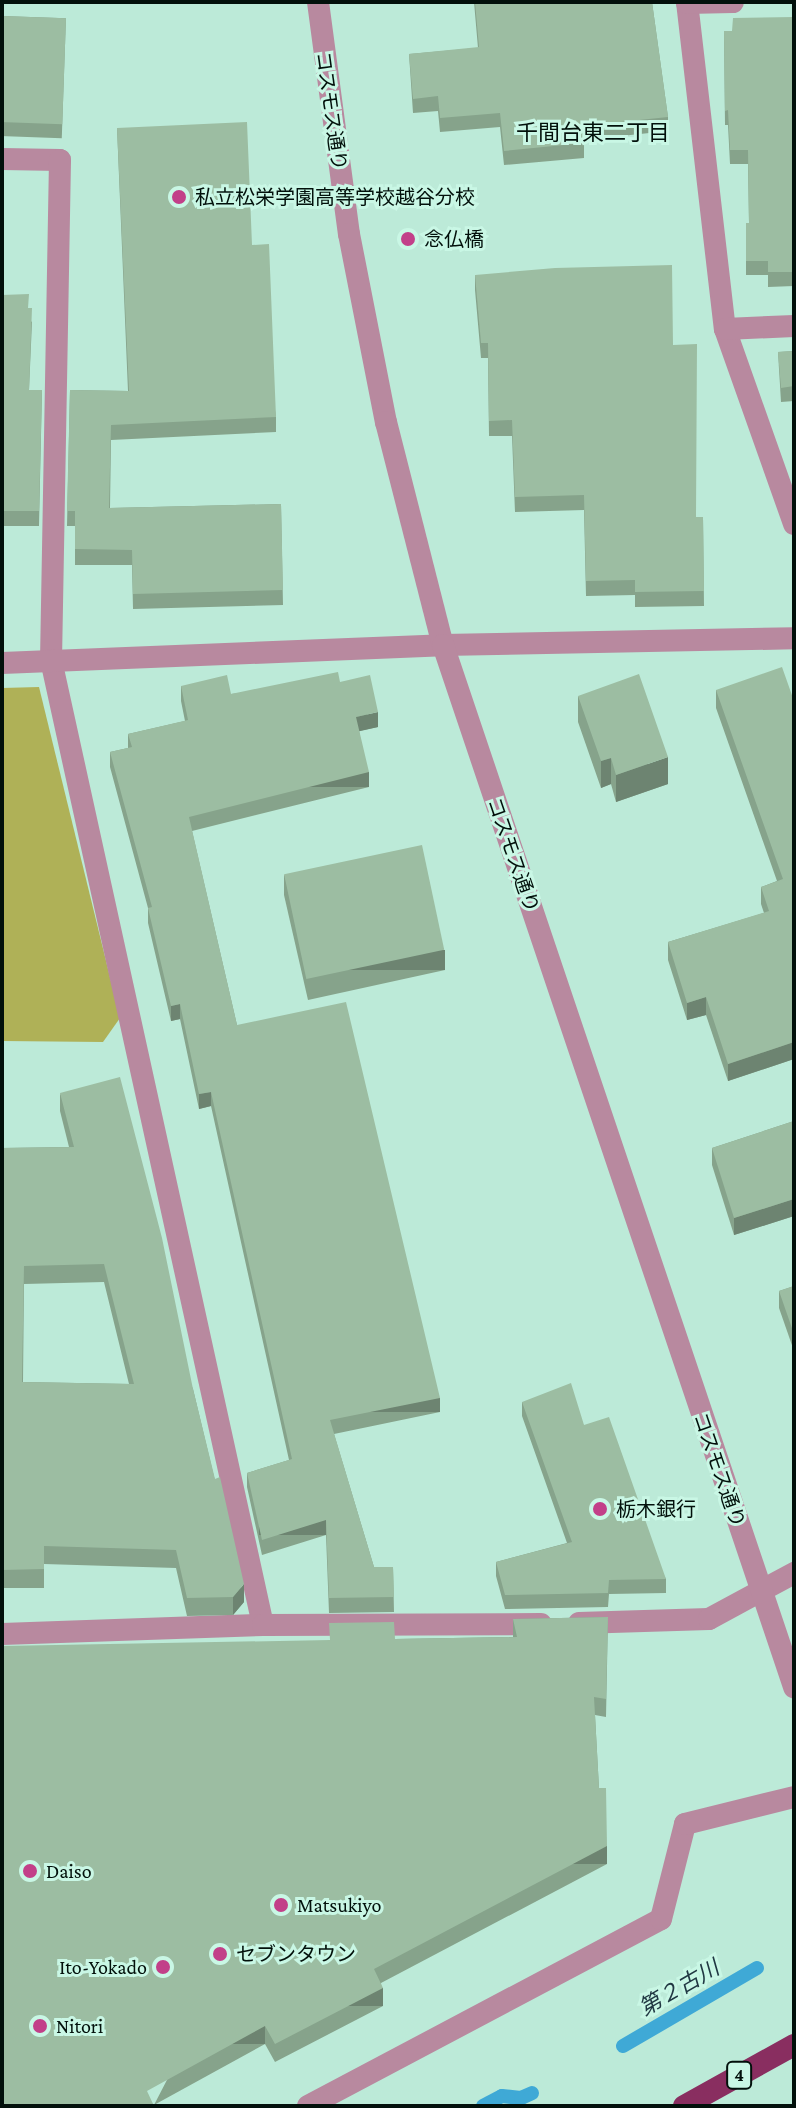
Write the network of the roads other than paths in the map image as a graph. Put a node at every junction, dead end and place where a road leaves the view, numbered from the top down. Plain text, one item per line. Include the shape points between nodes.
1 (318, 2) edge
2 (687, 2) edge
3 (733, 2) edge
4 (2, 159) edge
5 (794, 326) edge
6 (725, 329) junction
7 (794, 524) edge
8 (794, 638) edge
9 (443, 645) junction
10 (51, 660) junction
11 (2, 663) edge
12 (794, 1573) edge
13 (760, 1593) junction
14 (263, 1625) junction
15 (2, 1634) edge
16 (794, 1687) edge
17 (794, 1797) edge
18 (794, 2045) edge
19 (308, 2106) edge
20 (684, 2106) edge

1 - 9 street, コスモス通り via 352,250 386,422
2 - 3 street
2 - 6 street
4 - 10 street via 60,160
5 - 6 street
6 - 7 street
8 - 9 street
9 - 10 street
9 - 13 street, コスモス通り
10 - 11 street
10 - 14 street
12 - 13 street
13 - 14 street via 709,1619
13 - 16 street, コスモス通り
14 - 15 street
17 - 19 street via 685,1824 661,1919
18 - 20 highway, 4

